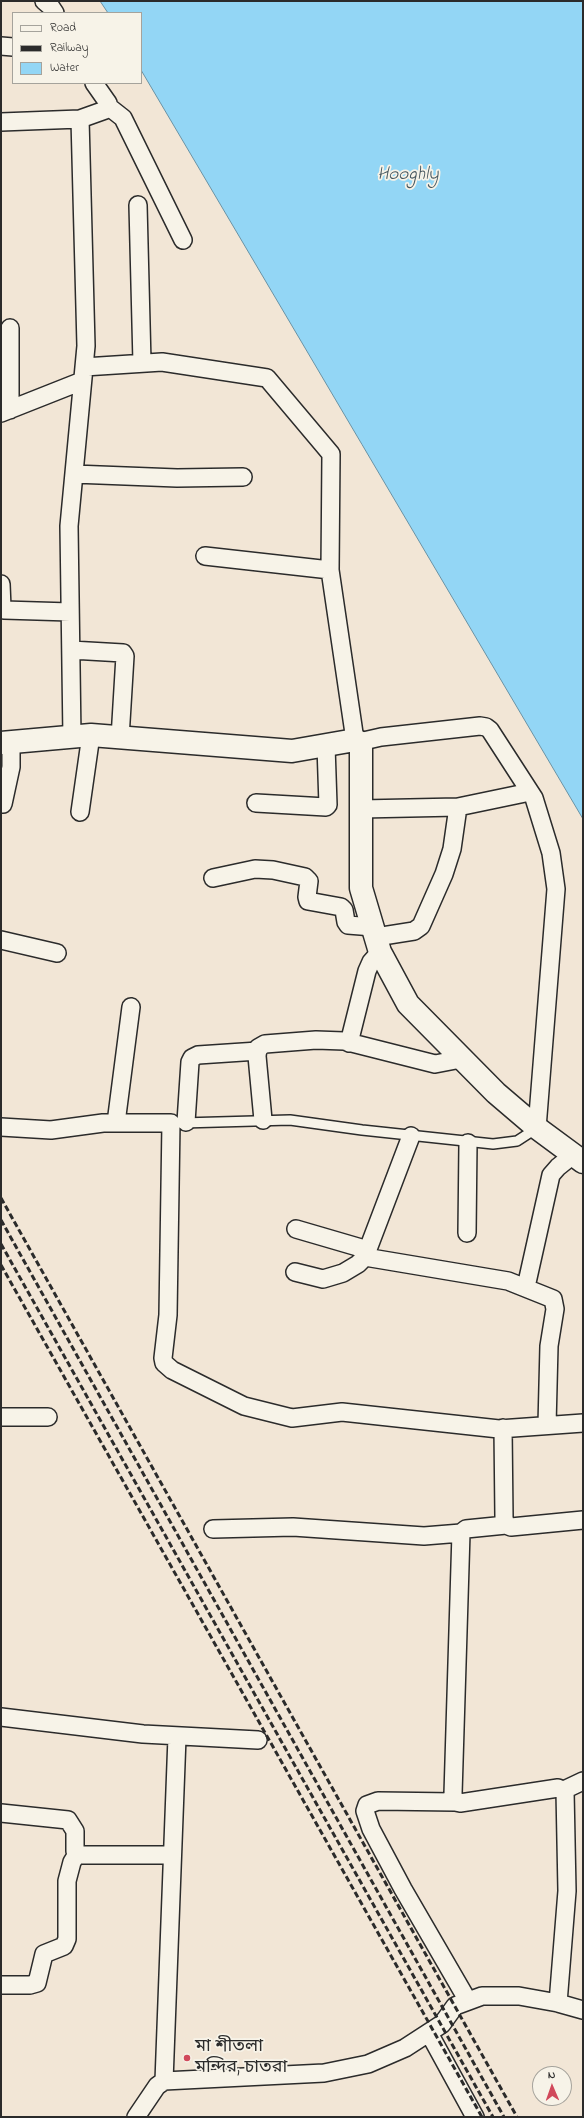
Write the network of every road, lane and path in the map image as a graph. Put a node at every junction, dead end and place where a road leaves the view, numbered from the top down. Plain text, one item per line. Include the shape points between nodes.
1 (44, 1) edge
2 (55, 12) edge
3 (1, 46) edge
4 (12, 47) edge
5 (95, 84) edge
6 (109, 107) junction
7 (80, 119) junction
8 (1, 122) edge
9 (138, 205) dead end
10 (183, 240) dead end
11 (10, 328) dead end
12 (142, 363) junction
13 (83, 374) junction
14 (6, 411) edge
15 (74, 474) junction
16 (243, 477) dead end
17 (205, 556) dead end
18 (330, 570) junction
19 (1, 584) edge
20 (70, 612) junction
21 (71, 650) junction
22 (81, 737) junction
23 (120, 738) junction
24 (357, 741) junction
25 (6, 743) edge
26 (326, 746) junction
27 (530, 792) junction
28 (256, 803) dead end
29 (3, 804) dead end
30 (458, 807) junction
31 (361, 809) junction
32 (80, 812) dead end
33 (213, 878) dead end
34 (376, 939) junction
35 (1, 940) edge
36 (57, 954) dead end
37 (131, 1007) dead end
38 (349, 1043) junction
39 (258, 1051) junction
40 (461, 1059) junction
41 (263, 1120) junction
42 (116, 1123) junction
43 (178, 1123) junction
44 (1, 1128) edge
45 (537, 1128) junction
46 (412, 1136) junction
47 (468, 1143) junction
48 (578, 1158) edge
49 (296, 1229) dead end
50 (466, 1233) dead end
51 (366, 1254) junction
52 (295, 1272) dead end
53 (526, 1287) junction
54 (1, 1417) edge
55 (48, 1418) dead end
56 (583, 1423) edge
57 (548, 1425) junction
58 (503, 1428) junction
59 (583, 1520) edge
60 (506, 1525) junction
61 (213, 1530) dead end
62 (461, 1534) junction
63 (1, 1717) edge
64 (177, 1737) junction
65 (258, 1740) dead end
66 (583, 1781) edge
67 (564, 1790) junction
68 (455, 1802) junction
69 (1, 1813) edge
70 (77, 1854) junction
71 (172, 1855) junction
72 (1, 1985) edge
73 (468, 2001) junction
74 (558, 2003) junction
75 (583, 2010) edge
76 (429, 2034) junction
77 (164, 2081) junction
78 (136, 2117) edge
79 (475, 2117) edge

1 - 2 street via 52,6
3 - 4 street
5 - 6 street
6 - 7 street
6 - 10 street via 124,118
7 - 8 street
7 - 13 street via 86,346
9 - 12 street
11 - 14 street
12 - 13 street
12 - 18 street via 162,362 267,378 331,454
13 - 14 street
13 - 15 street
15 - 16 street via 177,478
15 - 20 street via 69,526
17 - 18 street
18 - 24 street
19 - 20 street via 4,610
20 - 21 street
21 - 22 street
21 - 23 street via 123,653 125,656
22 - 23 street
22 - 25 street
22 - 32 street
23 - 26 street via 292,751
24 - 26 street
24 - 27 street via 486,727
24 - 31 street
25 - 29 street via 11,767
26 - 28 street via 326,807
27 - 30 street
27 - 45 street via 551,853 556,889
30 - 31 street
30 - 34 street via 452,848 444,874 421,926 414,931
31 - 34 street via 362,888
33 - 34 street via 255,869 305,877 309,881 308,901 342,907 346,924
34 - 38 street
34 - 40 street via 408,1004
35 - 36 street
37 - 42 street
38 - 39 street via 316,1040 264,1044
38 - 40 street via 435,1064
39 - 41 street
39 - 43 street via 198,1055 192,1058
40 - 45 street
41 - 43 lane
41 - 46 lane via 290,1120
42 - 43 street
42 - 44 street via 52,1130
43 - 58 street via 168,1314 163,1358 167,1367 244,1406 292,1418 342,1412
45 - 47 lane via 521,1139 505,1144
45 - 48 street
46 - 47 lane
46 - 51 street
47 - 50 street
48 - 53 street via 558,1167 551,1175
49 - 51 street
51 - 52 street via 358,1264 343,1273 322,1279
51 - 53 street via 503,1280
53 - 57 street via 549,1296 554,1303 549,1346
54 - 55 street
56 - 57 street
57 - 58 street
58 - 60 street
59 - 60 street via 511,1527
60 - 62 street via 466,1529
61 - 62 street via 293,1527 424,1536
62 - 68 street via 453,1791
63 - 64 street
64 - 65 street
64 - 71 street
66 - 67 street
67 - 68 street via 558,1788
67 - 74 street via 567,1891
68 - 73 street via 382,1801 369,1804 365,1811 371,1829
69 - 70 street via 68,1820 75,1831
70 - 71 street
70 - 72 street via 67,1881 67,1939 64,1946 47,1952 42,1957 37,1983
71 - 77 street
73 - 74 street via 482,1996 498,1995
73 - 76 street via 455,2006 442,2024
74 - 75 street
76 - 77 street via 387,2058 330,2072
76 - 79 street
77 - 78 street via 157,2086

